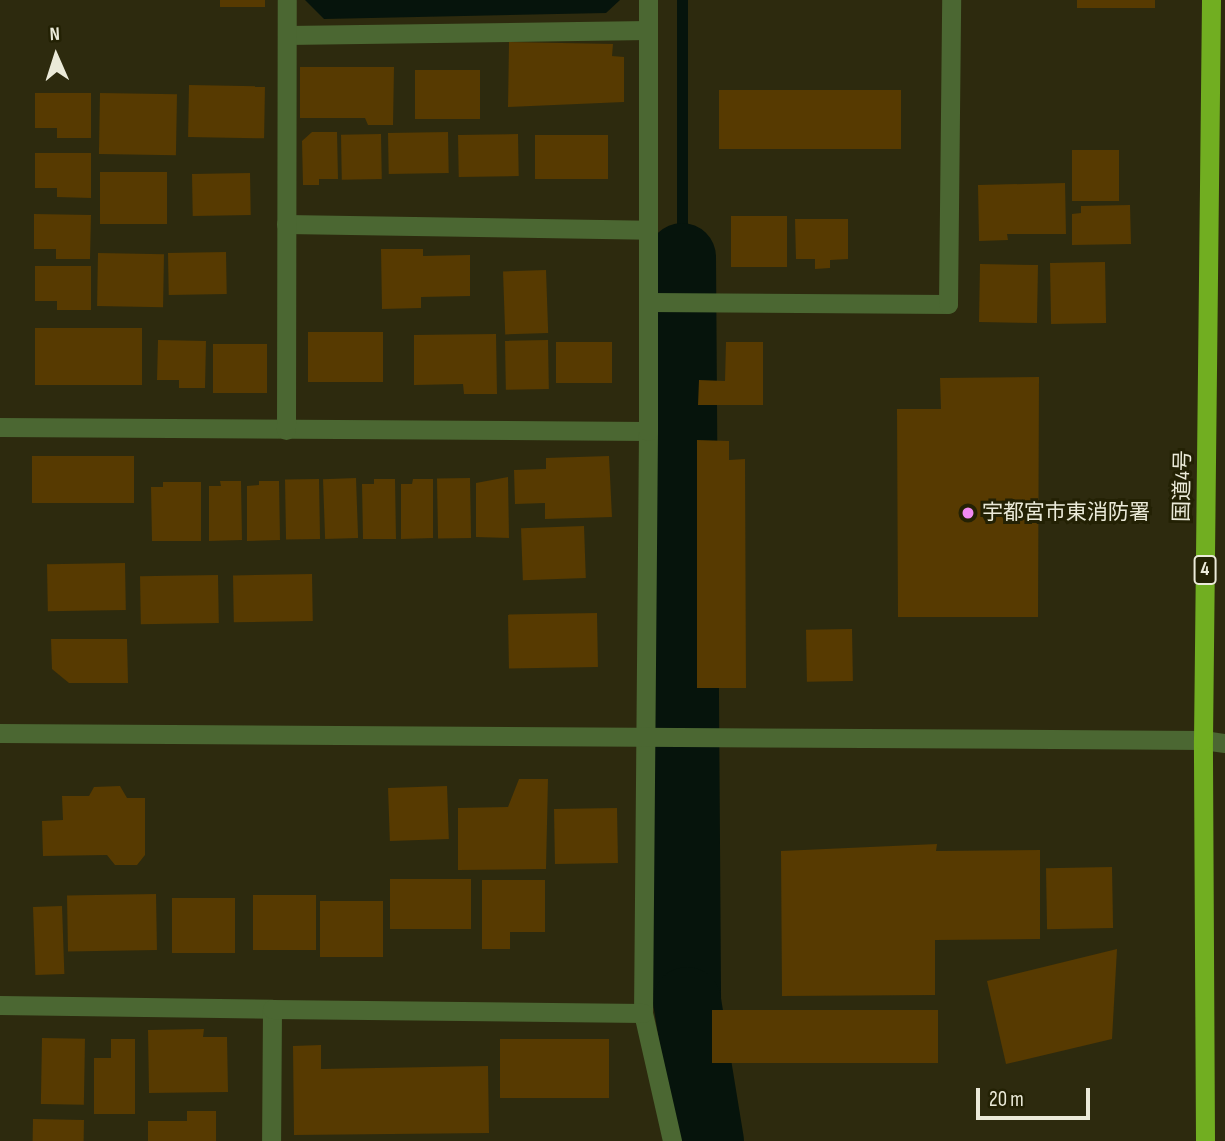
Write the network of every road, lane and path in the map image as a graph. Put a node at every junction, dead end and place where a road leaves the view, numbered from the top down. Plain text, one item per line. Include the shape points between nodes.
1 (287, 0) edge
2 (648, 0) edge
3 (951, 0) edge
4 (1211, 0) edge
5 (648, 30) junction
6 (287, 35) junction
7 (1217, 182) edge
8 (286, 223) junction
9 (648, 230) junction
10 (648, 302) junction
11 (0, 427) edge
12 (286, 430) junction
13 (648, 431) junction
14 (0, 733) edge
15 (646, 737) junction
16 (1203, 740) junction
17 (1225, 743) edge
18 (0, 1005) edge
19 (272, 1009) junction
20 (643, 1013) junction
21 (271, 1141) edge
22 (672, 1141) edge
23 (1205, 1141) edge

1 - 6 street
2 - 5 street
3 - 10 street via 948,304
4 - 7 highway, 国道4号 / 4
5 - 6 street
5 - 9 street
6 - 8 street
7 - 16 highway, 国道4号 / 4
8 - 9 street
8 - 12 street
9 - 10 street
10 - 13 street
11 - 12 street
12 - 13 street
13 - 15 street
14 - 15 street
15 - 16 street
15 - 20 street
16 - 17 street
16 - 23 highway, 国道4号 / 4
18 - 19 street
19 - 20 street
19 - 21 street
20 - 22 street

